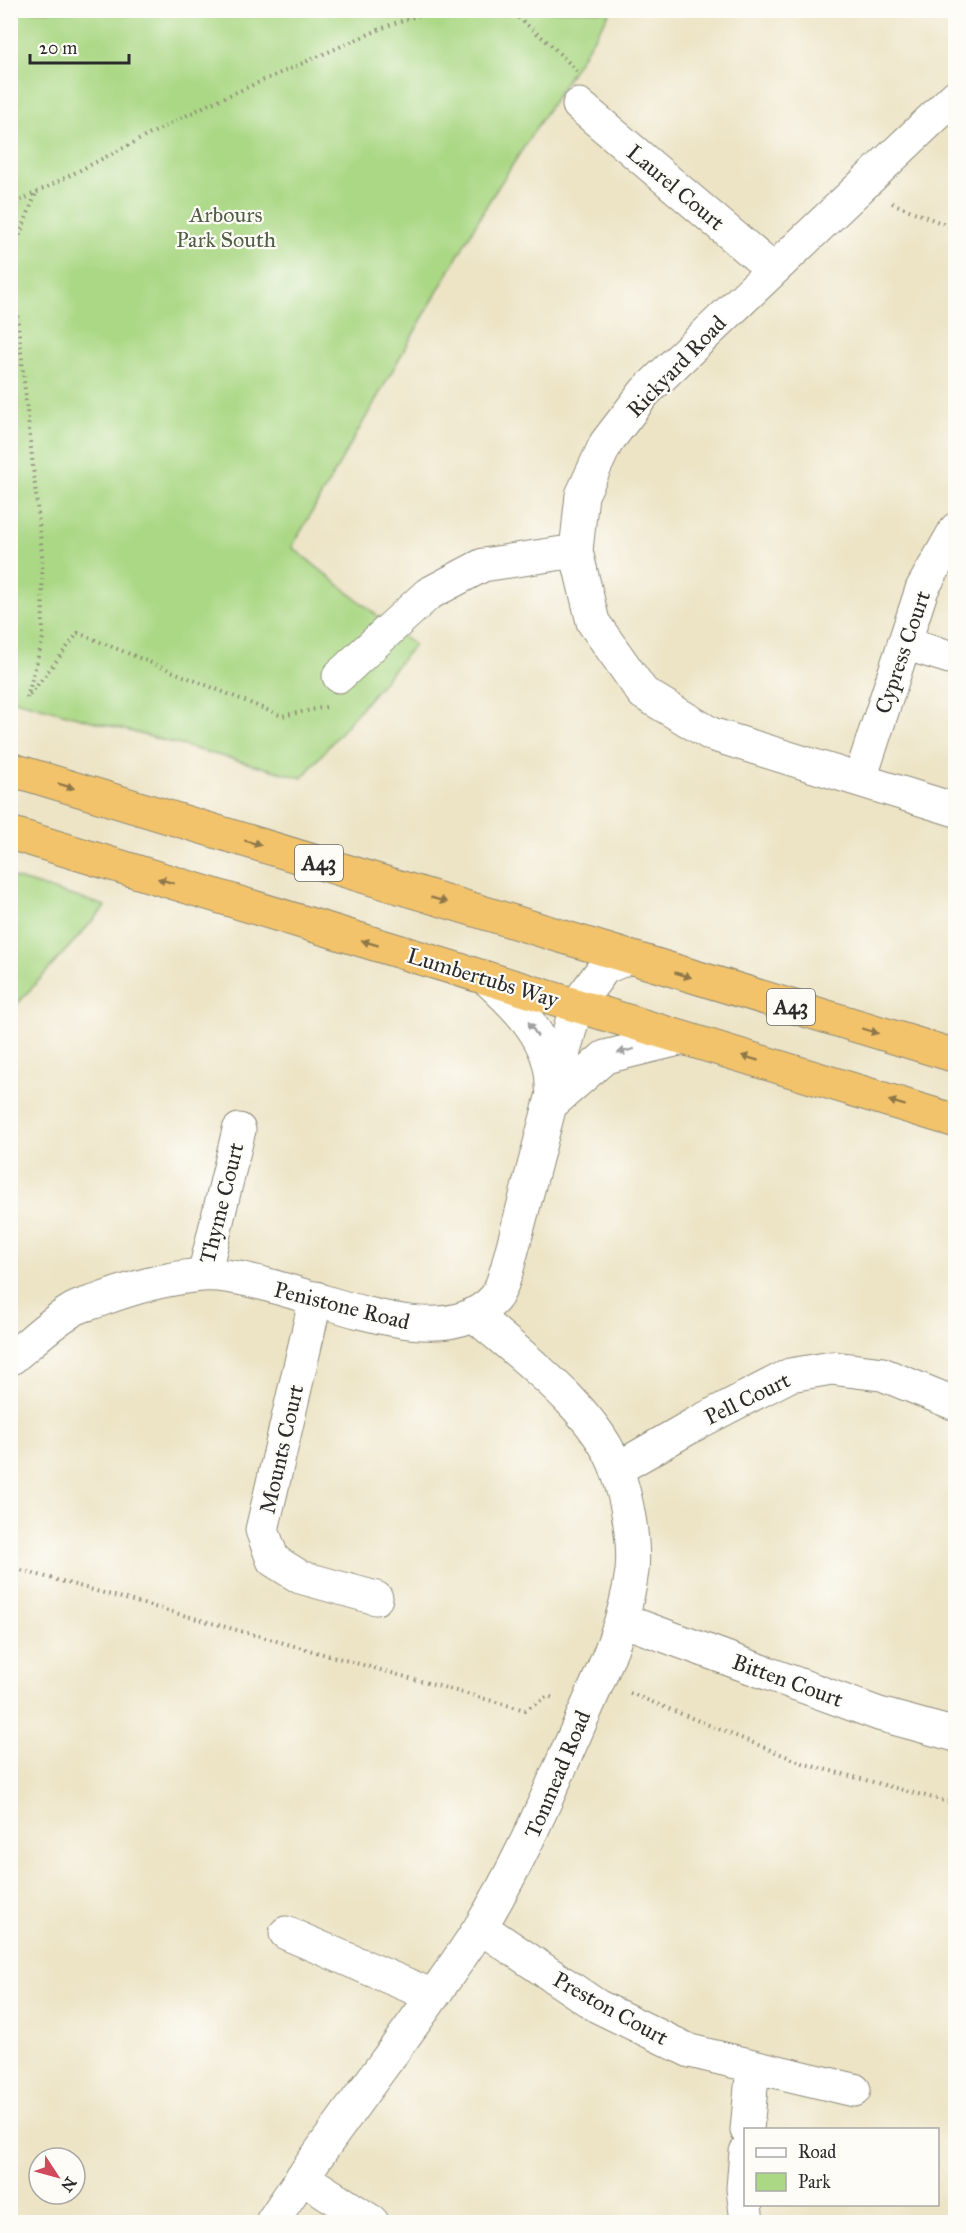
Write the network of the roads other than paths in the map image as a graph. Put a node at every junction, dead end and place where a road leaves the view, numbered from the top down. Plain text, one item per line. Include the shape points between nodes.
1 (956, 96) edge
2 (579, 105) road end
3 (772, 269) junction
4 (956, 530) edge
5 (576, 551) junction
6 (904, 644) junction
7 (956, 659) edge
8 (339, 676) road end
9 (10, 769) edge
10 (860, 779) junction
11 (956, 810) edge
12 (10, 833) edge
13 (627, 958) junction
14 (486, 978) junction
15 (576, 1006) junction
16 (683, 1038) junction
17 (956, 1056) edge
18 (551, 1104) junction
19 (956, 1121) edge
20 (239, 1130) dead end
21 (204, 1275) junction
22 (316, 1298) junction
23 (474, 1314) junction
24 (10, 1359) edge
25 (956, 1404) edge
26 (617, 1469) junction
27 (376, 1598) dead end
28 (622, 1620) junction
29 (956, 1735) edge
30 (480, 1927) junction
31 (286, 1933) dead end
32 (433, 1996) junction
33 (753, 2066) junction
34 (854, 2090) dead end
35 (747, 2128) edge
36 (744, 2176) edge
37 (302, 2177) junction
38 (744, 2197) edge
39 (745, 2206) edge
40 (272, 2223) edge
41 (372, 2223) edge
42 (747, 2223) edge

1 - 3 street, Rickyard Road
2 - 3 street, Laurel Court
3 - 5 street, Rickyard Road via 645,392 606,443 582,495
4 - 6 street, Cypress Court via 922,590
5 - 8 street via 483,565 428,594
5 - 10 street, Rickyard Road via 593,622 643,693 711,734
6 - 7 street
6 - 10 street, Cypress Court
9 -> 13 highway, A43
10 - 11 street, Rickyard Road
14 -> 12 highway, Lumbertubs Way
13 - 15 street via 604,968
13 -> 17 highway, A43
14 - 15 highway, Lumbertubs Way
18 -> 14 street via 552,1074 538,1035 516,1005
15 - 16 highway, Lumbertubs Way
15 - 18 street, Penistone Road
16 -> 18 street via 605,1057
19 -> 16 highway, Lumbertubs Way
18 - 23 street, Penistone Road via 507,1269 496,1298
20 - 21 street, Thyme Court
21 - 22 street, Penistone Road via 244,1279
21 - 24 street, Penistone Road via 140,1285 71,1311
22 - 23 street, Penistone Road via 392,1321 422,1325 452,1322
22 - 27 street, Mounts Court via 262,1530 273,1560 300,1577
23 - 26 street, Tonmead Road via 576,1405
25 - 26 street, Pell Court via 882,1374 832,1368 790,1375
26 - 28 street, Tonmead Road via 630,1521 632,1569
28 - 29 street, Bitten Court via 879,1714
28 - 30 street, Tonmead Road via 524,1850
30 - 32 street, Tonmead Road
30 - 33 street, Preston Court via 597,2006 690,2051
31 - 32 street
32 - 37 street, Tonmead Road
33 - 34 street, Preston Court
33 - 35 street
36 - 38 street
37 - 40 street, Tonmead Road
37 - 41 street
39 - 42 street

